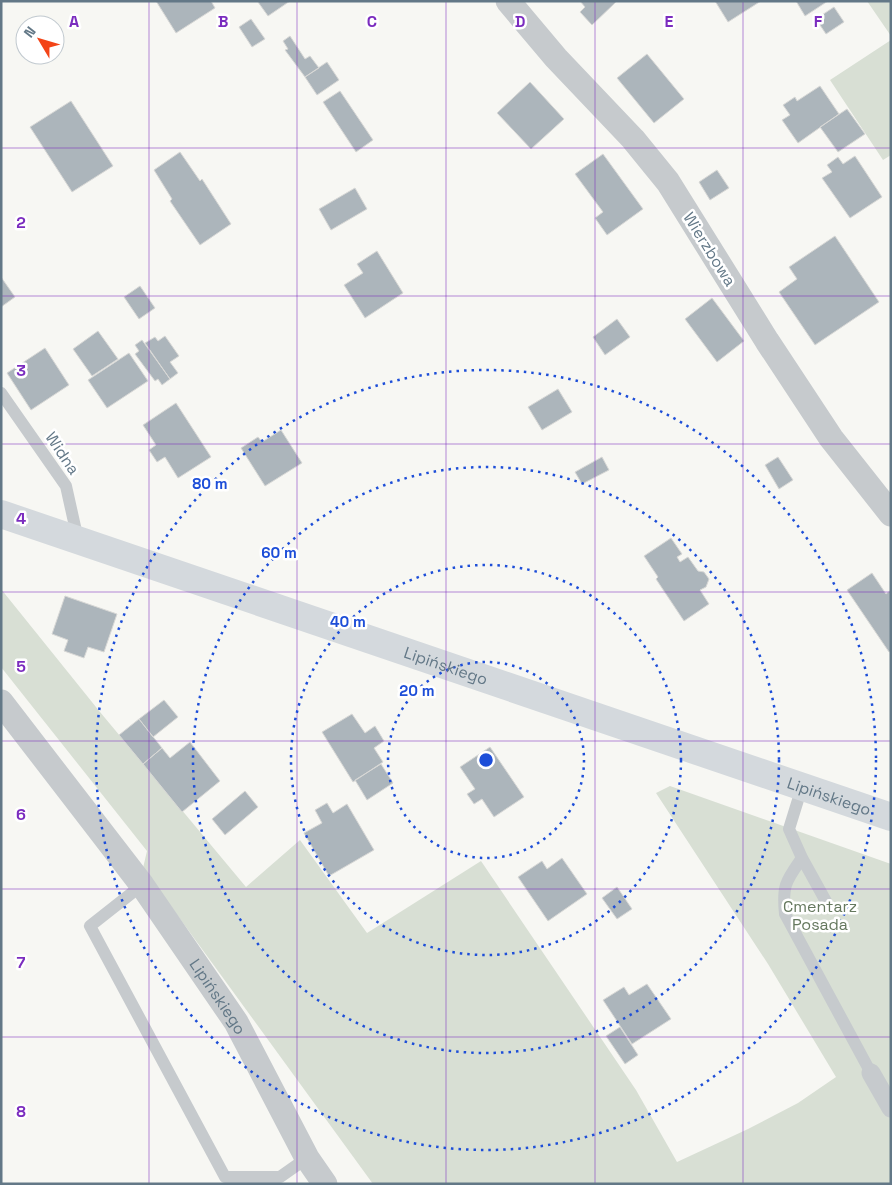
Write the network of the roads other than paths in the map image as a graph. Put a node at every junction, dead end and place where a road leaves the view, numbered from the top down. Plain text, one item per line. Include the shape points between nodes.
1 (508, 1) edge
2 (1, 393) edge
3 (1, 514) edge
4 (891, 514) edge
5 (78, 540) junction
6 (1, 702) edge
7 (802, 787) junction
8 (891, 817) edge
9 (802, 858) junction
10 (142, 885) junction
11 (828, 906) dead end
12 (871, 1073) joint
13 (891, 1108) edge
14 (307, 1158) junction
15 (325, 1184) edge

1 - 4 street, Wierzbowa via 668,182 831,438
2 - 5 lane, Widna via 66,486
3 - 5 main road, Lipińskiego
5 - 7 main road, Lipińskiego
6 - 10 street, Lipińskiego
7 - 8 main road, Lipińskiego
7 - 9 lane via 789,829
9 - 11 lane
9 - 12 lane via 786,882 783,896 785,914
10 - 14 street, Lipińskiego via 236,1022
10 - 14 lane via 90,926 225,1177 280,1178
12 - 13 street
14 - 15 street, Lipińskiego

